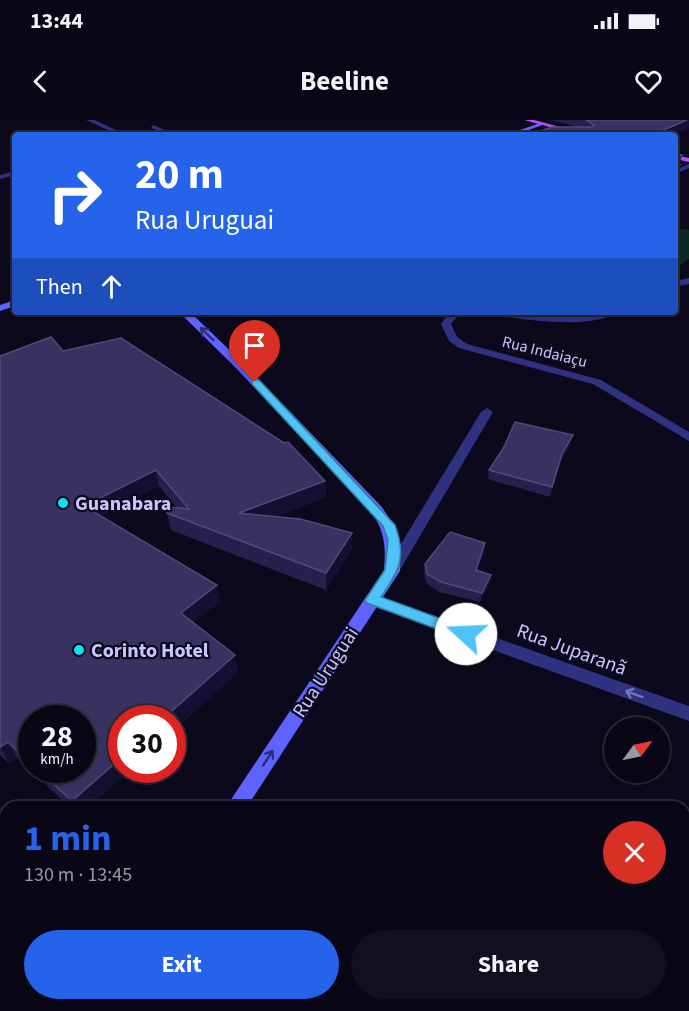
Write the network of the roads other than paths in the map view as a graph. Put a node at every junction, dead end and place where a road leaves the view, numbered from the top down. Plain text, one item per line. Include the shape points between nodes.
1 (89, 120) edge
2 (527, 120) edge
3 (552, 120) edge
4 (542, 124) junction
5 (153, 127) dead end
6 (117, 132) edge
7 (166, 132) edge
8 (518, 132) edge
9 (576, 132) edge
10 (187, 315) edge
11 (454, 315) edge
12 (514, 315) edge
13 (600, 315) edge
14 (487, 412) dead end
15 (689, 437) edge
16 (392, 571) junction
17 (372, 600) junction
18 (689, 714) edge
19 (240, 801) edge

1 - 6 street
2 - 4 main road
3 - 4 main road
4 - 8 street
4 - 9 main road
5 - 7 lane
16 -> 10 street via 394,540 389,525
11 - 15 street, Rua Indaiaçu via 446,324 453,339 463,346 597,382
12 - 13 street via 579,320
14 - 16 street, Rua Uruguai
16 - 17 street, Rua Uruguai
18 -> 17 street, Rua Juparanã
19 -> 17 street, Rua Uruguai

